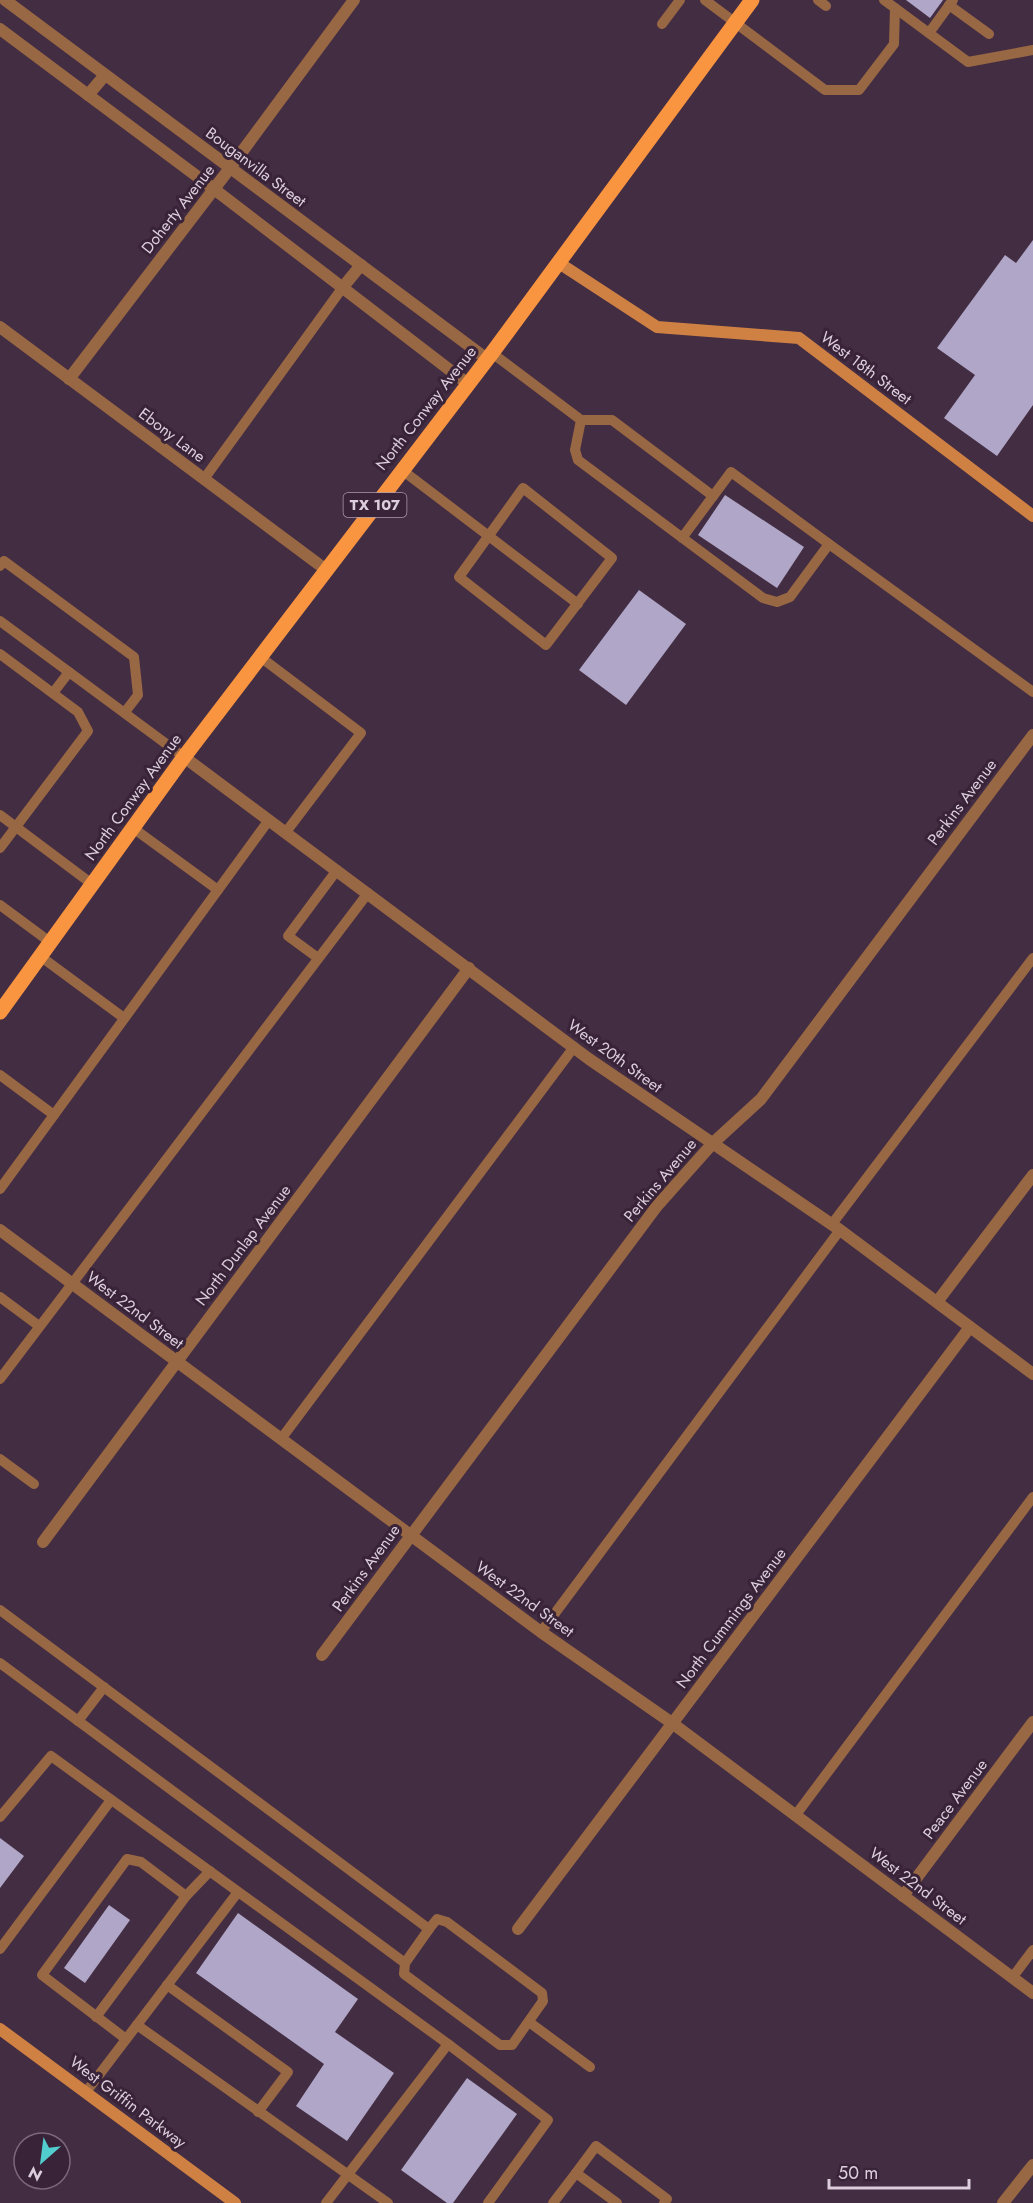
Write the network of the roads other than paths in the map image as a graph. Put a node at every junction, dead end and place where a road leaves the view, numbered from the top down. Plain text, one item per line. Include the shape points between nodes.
1 (6, 0) edge
2 (354, 0) edge
3 (680, 0) edge
4 (705, 0) edge
5 (752, 0) edge
6 (884, 0) edge
7 (951, 3) edge
8 (895, 8) junction
9 (735, 23) junction
10 (662, 24) dead end
11 (0, 29) edge
12 (929, 33) junction
13 (989, 34) dead end
14 (1033, 50) edge
15 (105, 75) junction
16 (88, 95) junction
17 (230, 168) junction
18 (214, 189) junction
19 (559, 263) junction
20 (361, 266) junction
21 (343, 287) junction
22 (0, 327) edge
23 (490, 356) junction
24 (69, 379) junction
25 (468, 384) junction
26 (581, 420) junction
27 (402, 470) junction
28 (204, 479) junction
29 (713, 496) junction
30 (1033, 516) edge
31 (489, 536) junction
32 (682, 538) junction
33 (829, 544) junction
34 (0, 566) edge
35 (325, 570) junction
36 (578, 604) junction
37 (1, 624) edge
38 (0, 654) edge
39 (259, 656) junction
40 (69, 672) junction
41 (53, 693) junction
42 (1033, 693) edge
43 (125, 712) junction
44 (1033, 735) edge
45 (184, 756) junction
46 (0, 815) edge
47 (269, 820) junction
48 (16, 827) junction
49 (132, 828) junction
50 (286, 832) junction
51 (0, 847) edge
52 (338, 870) junction
53 (92, 884) junction
54 (218, 890) junction
55 (368, 893) junction
56 (0, 905) edge
57 (50, 942) junction
58 (40, 956) junction
59 (318, 958) junction
60 (1033, 958) edge
61 (469, 968) junction
62 (1, 1007) edge
63 (124, 1018) junction
64 (573, 1047) junction
65 (0, 1075) edge
66 (54, 1114) junction
67 (713, 1143) junction
68 (1033, 1174) edge
69 (0, 1189) edge
70 (836, 1227) junction
71 (0, 1230) edge
72 (71, 1283) junction
73 (0, 1297) edge
74 (937, 1302) junction
75 (39, 1326) junction
76 (970, 1327) junction
77 (177, 1362) junction
78 (1033, 1374) edge
79 (0, 1379) edge
80 (281, 1439) junction
81 (0, 1459) edge
82 (34, 1484) dead end
83 (1033, 1497) edge
84 (410, 1535) junction
85 (43, 1542) dead end
86 (0, 1610) edge
87 (541, 1632) junction
88 (322, 1655) dead end
89 (0, 1663) edge
90 (104, 1687) junction
91 (78, 1721) junction
92 (1033, 1722) edge
93 (672, 1723) junction
94 (111, 1800) junction
95 (795, 1816) junction
96 (0, 1817) edge
97 (210, 1871) junction
98 (238, 1892) junction
99 (186, 1896) junction
100 (903, 1896) junction
101 (429, 1929) junction
102 (518, 1929) dead end
103 (0, 1949) edge
104 (1033, 1950) edge
105 (405, 1962) junction
106 (1012, 1978) junction
107 (167, 1985) junction
108 (1033, 1993) edge
109 (96, 2017) junction
110 (529, 2022) junction
111 (137, 2025) junction
112 (0, 2029) edge
113 (126, 2039) junction
114 (448, 2044) junction
115 (590, 2067) dead end
116 (86, 2092) junction
117 (258, 2112) junction
118 (1033, 2165) edge
119 (576, 2172) junction
120 (348, 2174) junction
121 (235, 2203) edge
122 (326, 2203) edge
123 (388, 2203) edge
124 (488, 2203) edge
125 (553, 2203) edge
126 (616, 2203) edge
127 (664, 2203) edge
128 (1003, 2203) edge

1 - 15 street, Bouganvilla Street
2 - 17 street, Doherty Avenue
3 - 10 lane
4 - 9 lane
5 - 9 main road, North Conway Avenue / TX 107
6 - 8 lane
7 - 12 lane
7 - 13 lane
8 - 9 lane via 894,44 859,90 825,90
8 - 12 lane
9 - 19 main road, North Conway Avenue / TX 107
11 - 16 street
12 - 14 lane via 968,62
15 - 16 street
15 - 17 street, Bouganvilla Street
16 - 18 street
17 - 18 street, Doherty Avenue
17 - 20 street, Bouganvilla Street
18 - 21 street
18 - 24 street, Doherty Avenue
19 - 23 main road, North Conway Avenue / TX 107
19 - 30 street, West 18th Street via 657,327 799,338
20 - 21 street
20 - 23 street, Bouganvilla Street
21 - 25 street
21 - 28 lane
22 - 24 street, Ebony Lane
23 - 25 main road, North Conway Avenue / TX 107
23 - 26 lane
24 - 28 street, Ebony Lane
25 - 27 main road, North Conway Avenue / TX 107
26 - 29 lane via 612,420
26 - 32 lane via 576,441 578,460
27 - 31 lane
27 - 35 main road, North Conway Avenue / TX 107
28 - 35 street, Ebony Lane
29 - 32 lane
29 - 33 lane via 731,472
31 - 36 lane
31 - 36 lane via 459,577 546,645
31 - 36 lane via 523,488 612,558
32 - 33 lane via 763,598 777,602 790,597
33 - 42 lane
34 - 43 lane via 4,561 135,657 138,695
35 - 39 main road, North Conway Avenue / TX 107
37 - 40 lane
38 - 41 lane
39 - 45 main road, North Conway Avenue / TX 107
39 - 50 lane via 361,733
40 - 41 lane
40 - 43 lane
41 - 48 lane via 78,712 88,731
43 - 45 lane
44 - 67 street, Perkins Avenue via 761,1099
45 - 47 street, West 20th Street
45 - 49 main road, North Conway Avenue / TX 107
46 - 48 lane
47 - 50 street, West 20th Street
47 - 54 lane
48 - 51 lane
48 - 53 lane
49 - 53 main road, North Conway Avenue / TX 107
49 - 54 lane
50 - 52 street, West 20th Street
52 - 55 street, West 20th Street
52 - 59 lane via 288,936
53 - 57 main road, North Conway Avenue / TX 107
54 - 63 lane
55 - 59 lane
55 - 61 street, West 20th Street
56 - 57 lane
57 - 58 main road, North Conway Avenue / TX 107
58 - 62 main road, North Conway Avenue / TX 107
58 - 63 lane
59 - 72 lane
60 - 70 lane
61 - 64 street, West 20th Street
61 - 77 street, North Dunlap Avenue
63 - 66 lane
64 - 67 street, West 20th Street
64 - 80 lane
65 - 66 lane
66 - 69 lane
67 - 70 street, West 20th Street
67 - 84 street, Perkins Avenue via 657,1206
68 - 74 street
70 - 74 street, West 20th Street
70 - 87 lane
71 - 72 street, West 22nd Street
72 - 75 lane
72 - 77 street, West 22nd Street
73 - 75 lane
74 - 76 street, West 20th Street
75 - 79 lane
76 - 78 street, West 20th Street
76 - 93 street, North Cummings Avenue
77 - 80 street, West 22nd Street
77 - 85 street, North Dunlap Avenue
80 - 84 street, West 22nd Street
81 - 82 lane
83 - 95 lane
84 - 87 street, West 22nd Street
84 - 88 street, Perkins Avenue
86 - 90 lane
87 - 93 street, West 22nd Street
89 - 91 lane
90 - 91 lane
90 - 101 lane
91 - 105 lane
92 - 100 street, Peace Avenue
93 - 95 street, West 22nd Street
93 - 102 street, North Cummings Avenue
94 - 96 lane via 51,1756
94 - 97 lane
94 - 103 lane
95 - 100 street, West 22nd Street
97 - 98 lane
97 - 99 lane
98 - 107 lane
98 - 114 lane
99 - 109 lane
99 - 109 lane via 141,1862 127,1858 42,1975
100 - 106 street, West 22nd Street
101 - 105 lane
101 - 110 lane via 437,1919 447,1922 542,1993 543,2001
104 - 106 lane
105 - 110 lane via 404,1974 500,2045 512,2045
106 - 108 street, West 22nd Street
107 - 111 lane
107 - 117 lane via 288,2072
109 - 113 lane
110 - 115 lane
111 - 113 lane
111 - 117 lane
112 - 116 street, West Griffin Parkway
113 - 116 lane
114 - 120 lane
114 - 124 lane via 548,2120
116 - 121 street, West Griffin Parkway
117 - 120 lane
118 - 128 street
119 - 125 lane
119 - 126 lane
119 - 127 lane via 596,2146 667,2199
120 - 122 lane
120 - 123 lane

